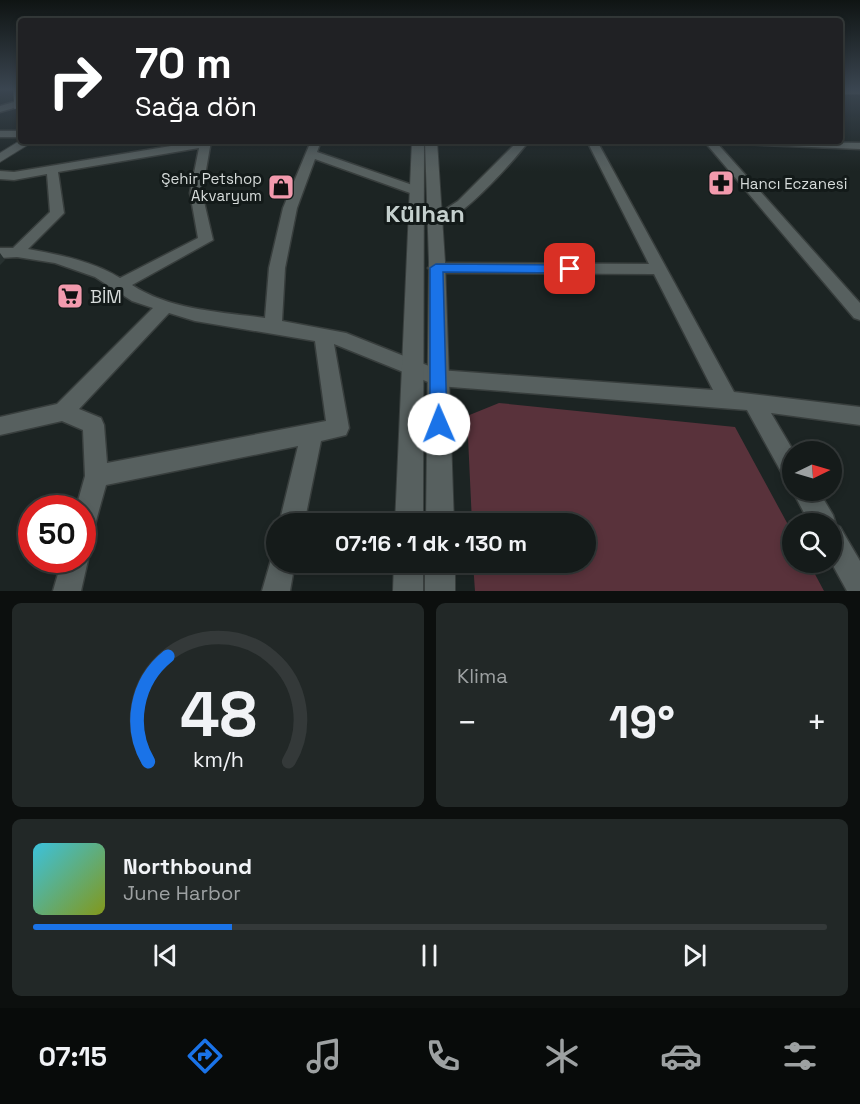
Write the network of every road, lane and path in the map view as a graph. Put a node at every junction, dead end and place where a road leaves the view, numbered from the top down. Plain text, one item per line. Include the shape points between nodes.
1 (0, 134) edge
2 (18, 134) edge
3 (23, 144) edge
4 (199, 144) edge
5 (205, 144) edge
6 (418, 144) edge
7 (431, 144) edge
8 (521, 144) edge
9 (594, 144) edge
10 (713, 144) edge
11 (814, 144) edge
12 (839, 145) junction
13 (860, 146) edge
14 (314, 148) edge
15 (0, 158) edge
16 (860, 159) edge
17 (52, 170) junction
18 (0, 175) edge
19 (417, 191) junction
20 (435, 222) junction
21 (8, 252) edge
22 (436, 268) junction
23 (660, 269) junction
24 (120, 285) junction
25 (165, 306) junction
26 (860, 314) edge
27 (273, 326) junction
28 (323, 335) junction
29 (413, 369) junction
30 (438, 378) junction
31 (729, 400) junction
32 (753, 402) junction
33 (63, 412) junction
34 (860, 416) edge
35 (0, 426) edge
36 (312, 433) junction
37 (782, 452) edge
38 (97, 476) junction
39 (92, 495) edge
40 (294, 513) edge
41 (409, 513) edge
42 (440, 513) edge
43 (842, 555) edge
44 (72, 573) edge
45 (280, 573) edge
46 (409, 573) edge
47 (440, 573) edge
48 (860, 587) edge
49 (67, 591) edge
50 (276, 591) edge
51 (408, 591) edge
52 (440, 591) edge

1 - 2 street
3 - 15 main road
4 - 17 street
5 - 24 street via 196,193 206,240
6 - 19 main road
7 - 20 main road
8 - 20 street via 463,204
9 - 23 street
10 - 26 street
11 - 12 street
12 - 13 street
12 - 16 street
14 - 19 street
14 - 27 street via 290,208 277,268
17 - 18 street
17 - 21 street via 57,213
19 - 29 main road
20 - 22 main road
21 - 24 street via 57,259 101,273
22 - 23 street
22 - 30 main road
23 - 31 street
24 - 25 street via 138,297
25 - 27 street via 195,315
25 - 33 street
27 - 28 street
28 - 29 street via 346,340
28 - 36 street via 338,428
29 - 30 street
29 - 41 main road
30 - 31 street
30 - 42 main road
31 - 32 street
32 - 34 street
32 - 37 street
33 - 35 street
33 - 38 street via 93,425
36 - 38 street
36 - 40 street
38 - 39 street
43 - 48 street
44 - 49 street
45 - 50 street
46 - 51 main road
47 - 52 main road

